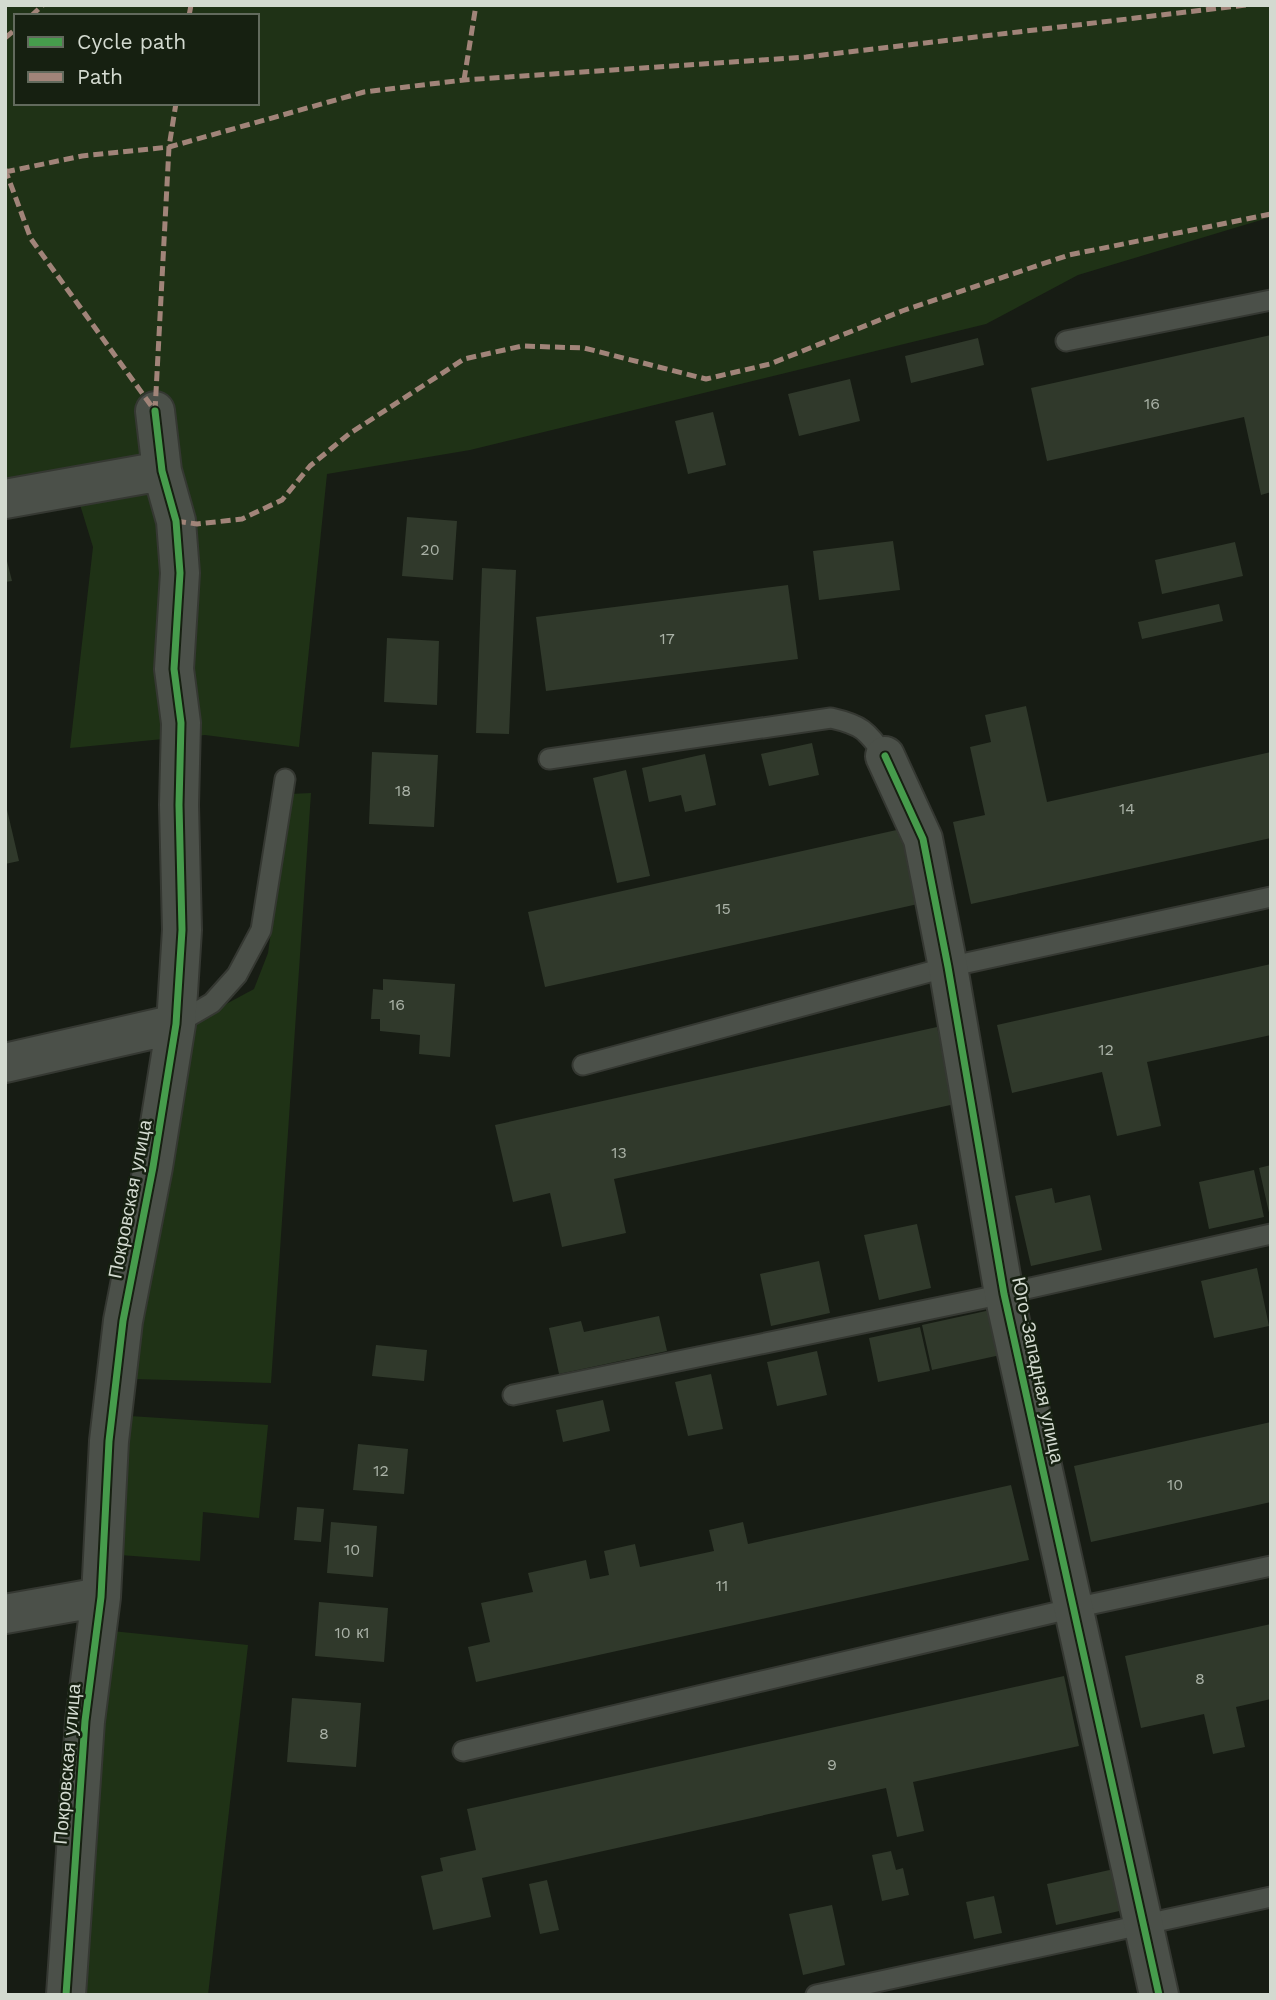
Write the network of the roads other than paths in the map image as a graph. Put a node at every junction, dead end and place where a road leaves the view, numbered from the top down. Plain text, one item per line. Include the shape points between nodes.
1 (1271, 300) edge
2 (1066, 341) dead end
3 (155, 411) dead end
4 (162, 471) junction
5 (5, 499) edge
6 (885, 756) joint
7 (549, 758) dead end
8 (285, 779) dead end
9 (1271, 897) edge
10 (948, 967) junction
11 (176, 1024) junction
12 (5, 1063) edge
13 (583, 1065) dead end
14 (1271, 1234) edge
15 (1004, 1294) junction
16 (513, 1395) dead end
17 (1271, 1566) edge
18 (101, 1597) junction
19 (1074, 1608) junction
20 (5, 1614) edge
21 (463, 1751) dead end
22 (1271, 1897) edge
23 (1144, 1923) junction
24 (66, 1995) edge
25 (816, 1995) edge
26 (1159, 1995) edge

1 - 2 lane
3 - 4 street, Покровская улица
4 - 5 street
4 - 11 street, Покровская улица via 176,521 180,573 174,669 181,723 182,930
6 - 7 lane via 856,723 831,718
6 - 10 street, Юго-Западная улица via 923,839
8 - 11 lane via 261,930 237,975 212,1003
9 - 10 lane
10 - 13 lane
10 - 15 street, Юго-Западная улица
11 - 12 street
11 - 18 street, Покровская улица via 123,1321 109,1441
14 - 15 lane
15 - 16 lane
15 - 19 street, Юго-Западная улица
17 - 19 lane
18 - 20 street
18 - 24 street, Покровская улица via 85,1721
19 - 21 lane
19 - 23 street, Юго-Западная улица
22 - 23 lane
23 - 25 lane
23 - 26 street, Юго-Западная улица

